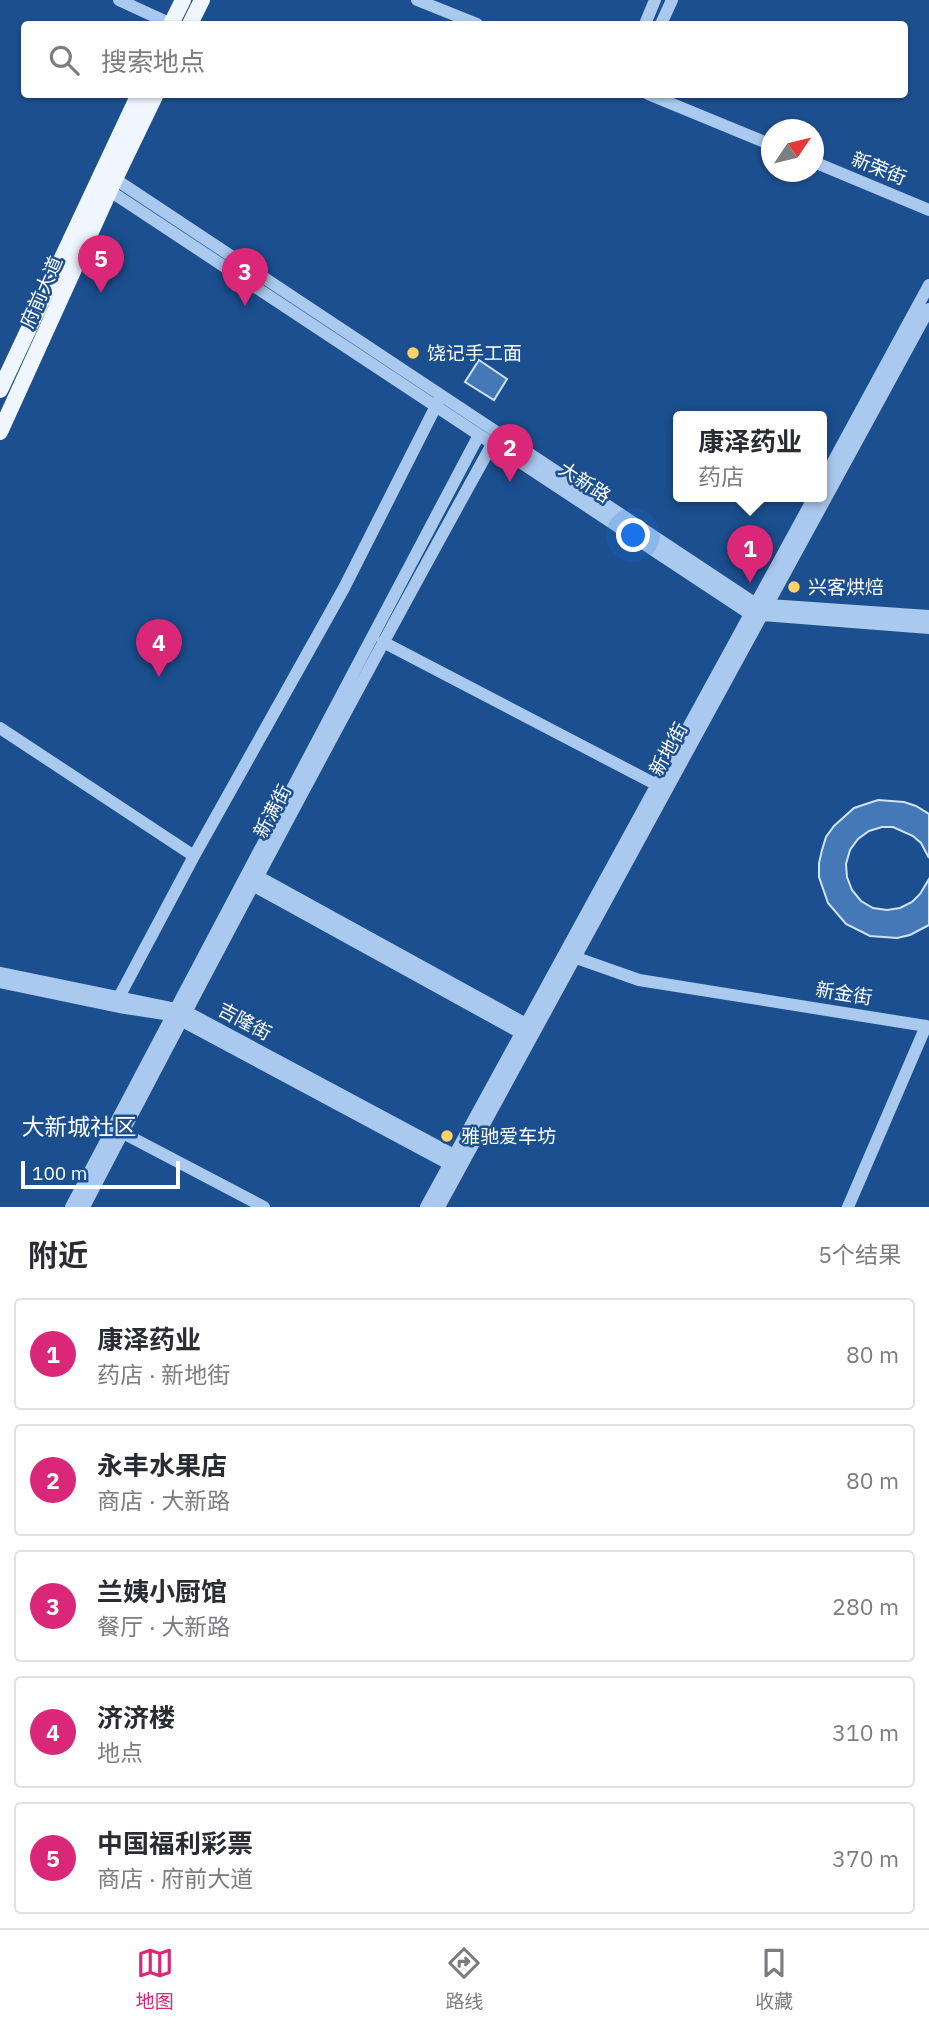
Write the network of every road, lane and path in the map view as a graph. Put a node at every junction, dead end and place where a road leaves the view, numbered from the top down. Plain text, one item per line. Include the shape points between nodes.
1 (118, 0) edge
2 (183, 0) edge
3 (202, 0) edge
4 (417, 0) edge
5 (655, 0) edge
6 (671, 0) edge
7 (165, 21) edge
8 (173, 21) edge
9 (192, 21) edge
10 (470, 21) edge
11 (646, 21) edge
12 (662, 21) edge
13 (137, 98) edge
14 (154, 98) edge
15 (658, 98) edge
16 (761, 140) edge
17 (824, 166) edge
18 (112, 185) junction
19 (929, 209) edge
20 (929, 285) edge
21 (929, 309) edge
22 (19, 348) junction
23 (0, 355) edge
24 (0, 390) edge
25 (441, 397) junction
26 (0, 432) edge
27 (479, 435) junction
28 (498, 435) junction
29 (827, 473) edge
30 (827, 496) edge
31 (811, 502) edge
32 (824, 502) edge
33 (753, 609) junction
34 (929, 616) edge
35 (929, 628) edge
36 (383, 642) junction
37 (0, 728) edge
38 (657, 785) junction
39 (194, 856) junction
40 (257, 881) junction
41 (565, 954) junction
42 (0, 973) edge
43 (0, 982) edge
44 (118, 997) junction
45 (178, 1014) junction
46 (524, 1029) junction
47 (121, 1136) junction
48 (452, 1159) junction
49 (71, 1207) edge
50 (84, 1207) edge
51 (251, 1207) edge
52 (264, 1207) edge
53 (426, 1207) edge
54 (439, 1207) edge
55 (848, 1207) edge

1 - 7 street
2 - 8 main road
3 - 9 main road
4 - 10 street
5 - 11 street
6 - 12 street
13 - 22 main road, 府前大道
14 - 18 main road, 府前大道
15 - 16 street
17 - 19 street, 新荣街
18 - 25 street, 大新路
18 - 26 main road, 府前大道
18 - 27 street, 大新路
20 - 29 street
21 - 30 street, 新地街
22 - 23 main road
22 - 24 main road, 府前大道
25 - 28 street, 大新路
25 - 39 street via 344,588
27 - 33 street, 大新路
27 - 45 street, 新满街
28 - 33 street, 大新路
28 - 36 street, 新满街
31 - 33 street, 新地街
32 - 54 street, 新地街
33 - 34 street, 大新路
33 - 35 street, 大新路
33 - 38 street, 新地街
36 - 38 street
36 - 40 street, 新满街
37 - 39 street
38 - 41 street, 新地街
39 - 44 street
40 - 45 street, 新满街
40 - 46 street
41 - 46 street, 新地街
41 - 55 street, 新金街 via 639,980 926,1026
42 - 44 street, 吉隆街
43 - 45 street, 吉隆街 via 119,1007
44 - 45 street, 吉隆街
45 - 47 street, 新满街
45 - 48 street, 吉隆街
45 - 49 street, 新满街
46 - 48 street, 新地街
47 - 50 street, 新满街
47 - 51 street
47 - 52 street
48 - 53 street, 新地街

